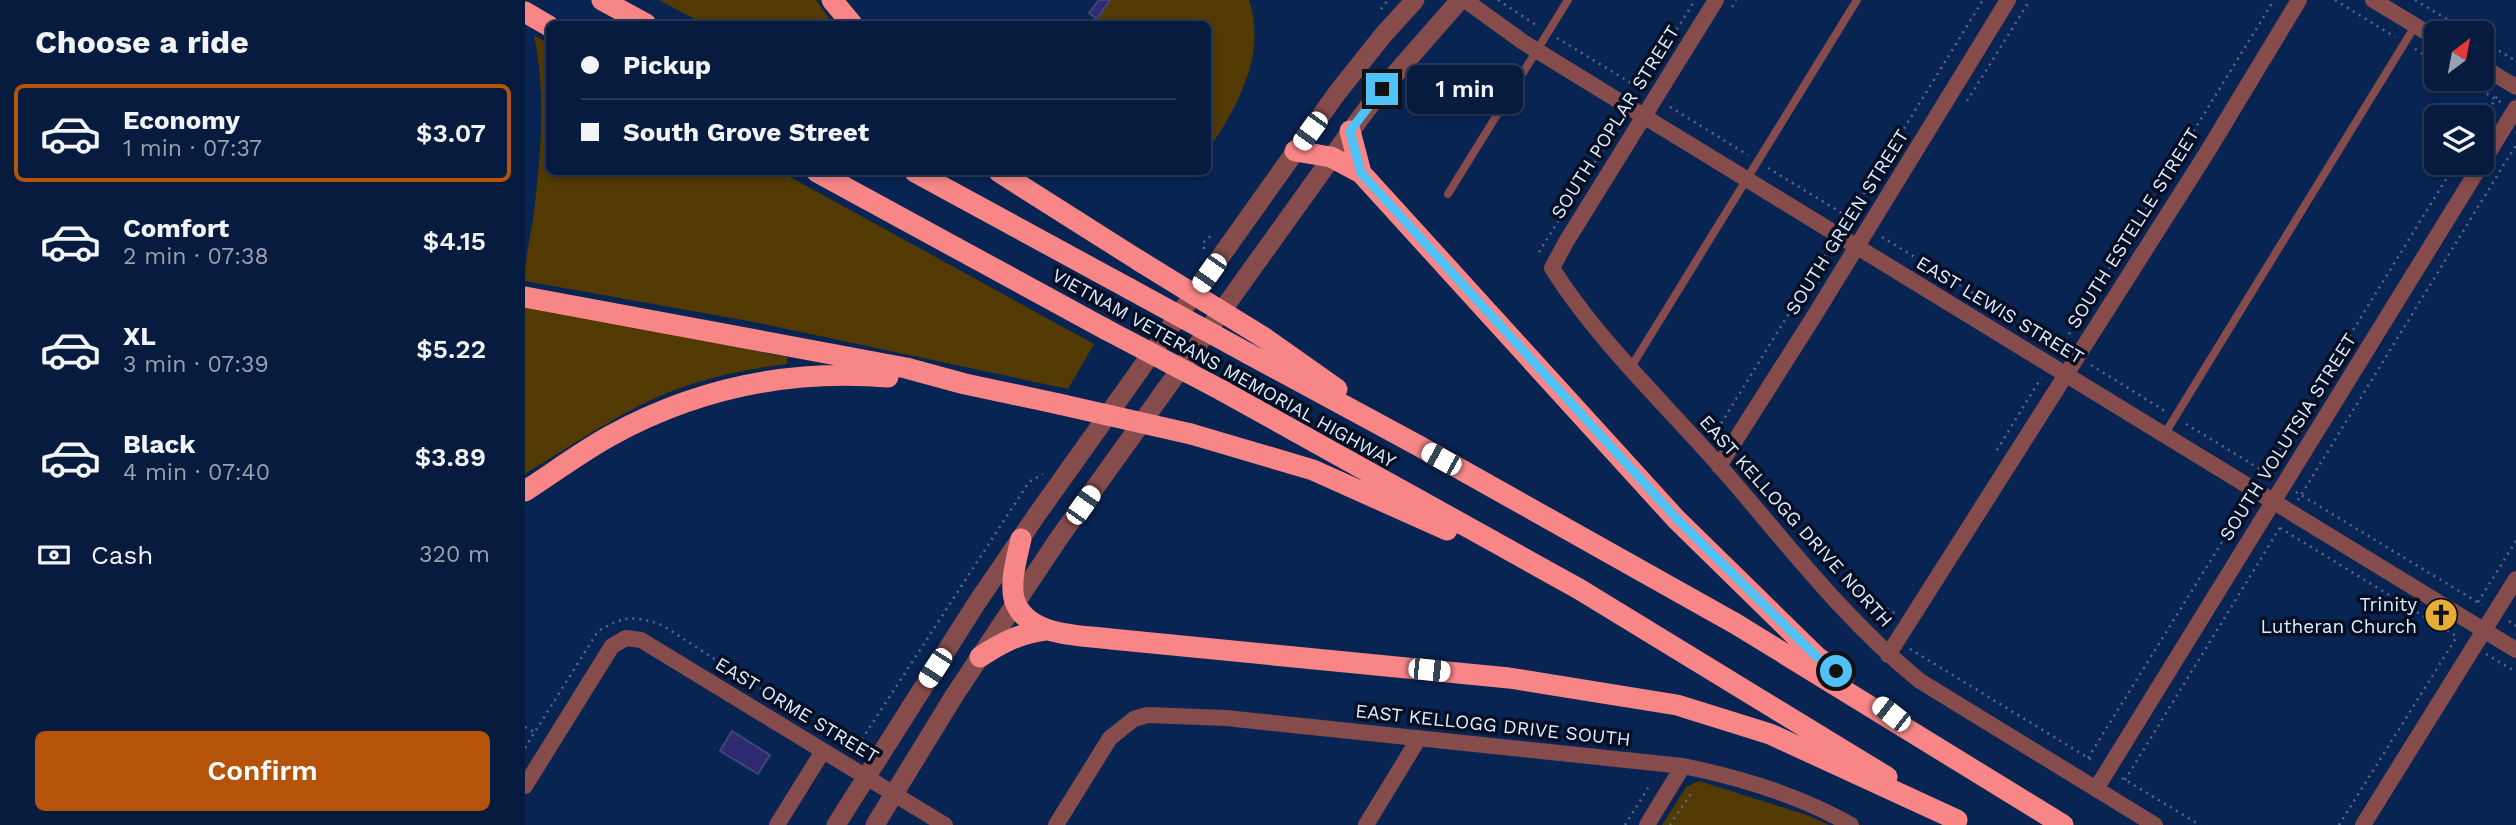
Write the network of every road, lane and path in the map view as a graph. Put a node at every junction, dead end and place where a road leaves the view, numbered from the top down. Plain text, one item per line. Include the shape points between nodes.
1 (601, 0) edge
2 (1415, 0) edge
3 (1463, 0) edge
4 (1498, 0) edge
5 (1568, 0) edge
6 (1695, 0) edge
7 (1736, 0) edge
8 (1857, 0) edge
9 (1983, 0) edge
10 (2008, 0) edge
11 (2274, 0) edge
12 (2299, 0) edge
13 (2335, 0) edge
14 (2373, 0) edge
15 (2415, 0) edge
16 (1723, 6) edge
17 (525, 12) edge
18 (640, 21) edge
19 (2450, 21) edge
20 (546, 24) edge
21 (2415, 26) junction
22 (2424, 31) edge
23 (1548, 33) junction
24 (2405, 43) junction
25 (2494, 48) edge
26 (1537, 50) junction
27 (2424, 55) edge
28 (2516, 61) edge
29 (2494, 74) edge
30 (2516, 88) edge
31 (1640, 89) junction
32 (2484, 91) edge
33 (1674, 100) dead end
34 (1663, 103) junction
35 (1629, 107) junction
36 (2515, 109) edge
37 (1644, 117) junction
38 (1350, 131) junction
39 (2516, 145) edge
40 (1295, 151) junction
41 (1331, 157) junction
42 (1758, 161) junction
43 (1361, 173) junction
44 (823, 175) edge
45 (921, 175) edge
46 (1004, 175) edge
47 (2449, 175) edge
48 (1747, 179) junction
49 (1448, 194) dead end
50 (1849, 217) junction
51 (1868, 229) junction
52 (1837, 235) junction
53 (1857, 247) junction
54 (1539, 252) dead end
55 (1552, 268) joint
56 (525, 297) edge
57 (2061, 347) junction
58 (2077, 357) junction
59 (2050, 365) junction
60 (1631, 367) junction
61 (2066, 375) junction
62 (965, 384) junction
63 (2175, 417) junction
64 (1706, 433) dead end
65 (2164, 435) junction
66 (1419, 446) junction
67 (1991, 460) dead end
68 (1719, 466) junction
69 (2265, 472) junction
70 (2284, 484) junction
71 (2254, 490) junction
72 (525, 491) edge
73 (2301, 494) junction
74 (2273, 501) junction
75 (2244, 507) junction
76 (2290, 512) junction
77 (2262, 518) junction
78 (2280, 528) junction
79 (1021, 539) junction
80 (2516, 541) edge
81 (1831, 573) dead end
82 (2516, 579) edge
83 (1579, 589) junction
84 (2478, 602) junction
85 (1016, 604) junction
86 (2495, 613) junction
87 (2467, 620) junction
88 (1909, 621) junction
89 (2516, 626) edge
90 (1046, 630) junction
91 (2484, 630) junction
92 (2457, 636) junction
93 (2474, 647) junction
94 (1909, 649) dead end
95 (2516, 650) edge
96 (1888, 654) junction
97 (980, 657) junction
98 (2516, 672) edge
99 (525, 727) edge
100 (535, 732) dead end
101 (1419, 738) junction
102 (1928, 743) junction
103 (823, 751) junction
104 (2088, 758) junction
105 (1683, 766) junction
106 (2108, 770) junction
107 (866, 777) junction
108 (2125, 780) junction
109 (525, 786) edge
110 (1648, 788) dead end
111 (2096, 789) junction
112 (1692, 792) dead end
113 (895, 794) junction
114 (1961, 822) edge
115 (777, 825) edge
116 (836, 825) edge
117 (876, 825) edge
118 (945, 825) edge
119 (1056, 825) edge
120 (1366, 825) edge
121 (1625, 825) edge
122 (1647, 825) edge
123 (1670, 825) edge
124 (1851, 825) edge
125 (2063, 825) edge
126 (2155, 825) edge
127 (2200, 825) edge
128 (2339, 825) edge
129 (2363, 825) edge

1 - 18 highway
2 - 40 street
3 - 26 street, EAST LEWIS STREET
3 - 38 street
4 - 23 path
5 - 23 lane
6 - 31 path
7 - 16 path
8 - 42 lane
9 - 50 path
10 - 51 street, SOUTH GREEN STREET
11 - 57 path
12 - 58 street, SOUTH ESTELLE STREET
13 - 24 path
14 - 21 street
15 - 19 path
16 - 34 street, SOUTH POPLAR STREET
17 - 20 highway
21 - 22 street
21 - 24 lane
23 - 26 lane
23 - 31 path
24 - 27 path
24 - 63 lane
25 - 28 path
26 - 35 street, EAST LEWIS STREET
26 - 49 lane
29 - 30 street
31 - 34 path
31 - 35 path
32 - 36 path
33 - 34 path
34 - 37 street, SOUTH POPLAR STREET
34 - 42 path
35 - 37 street, EAST LEWIS STREET
35 - 54 path
36 - 70 street, SOUTH VOLUTSIA STREET
37 - 48 street, EAST LEWIS STREET
37 - 55 street, SOUTH POPLAR STREET
38 - 41 street
38 - 43 highway
39 - 73 path
40 - 41 highway
40 - 79 street
41 - 43 highway
41 - 85 street
42 - 48 lane
42 - 50 path
43 - 102 highway via 1677,519 1817,657
44 - 83 highway, VIETNAM VETERANS MEMORIAL HIGHWAY, bridge
45 - 66 highway, VIETNAM VETERANS MEMORIAL HIGHWAY, bridge
46 - 66 highway, bridge via 1263,337
47 - 69 path
48 - 52 street, EAST LEWIS STREET
48 - 60 lane
50 - 51 path
50 - 52 path
51 - 53 street, SOUTH GREEN STREET
51 - 57 path
52 - 53 street, EAST LEWIS STREET
52 - 64 path via 1717,430
53 - 59 street, EAST LEWIS STREET
53 - 68 street, SOUTH GREEN STREET
55 - 60 street, EAST KELLOGG DRIVE NORTH via 1577,306
56 - 62 highway via 906,368
57 - 58 path
57 - 59 path
58 - 61 street, SOUTH ESTELLE STREET
58 - 63 path
59 - 61 street, EAST LEWIS STREET
59 - 67 path
60 - 68 street, EAST KELLOGG DRIVE NORTH
61 - 65 street, EAST LEWIS STREET
61 - 88 street, SOUTH ESTELLE STREET
62 - 72 highway via 857,374 757,381 653,415 609,437
62 - 83 highway, bridge via 1191,434 1313,470
63 - 65 lane
63 - 69 path
65 - 71 street, EAST LEWIS STREET
66 - 102 highway, VIETNAM VETERANS MEMORIAL HIGHWAY via 1736,624
68 - 96 street, EAST KELLOGG DRIVE NORTH via 1806,569
69 - 70 path
69 - 71 path
70 - 73 path
70 - 74 street, SOUTH VOLUTSIA STREET
71 - 74 street, EAST LEWIS STREET
71 - 75 path
73 - 76 path
73 - 84 path
74 - 76 street, EAST LEWIS STREET
74 - 77 street, SOUTH VOLUTSIA STREET
75 - 77 path
75 - 104 path
76 - 78 path
76 - 87 street, EAST LEWIS STREET
77 - 78 path
77 - 106 street, SOUTH VOLUTSIA STREET
78 - 92 path
78 - 108 path
79 - 85 highway via 1013,574
79 - 107 street
80 - 84 path
81 - 88 path
82 - 86 street
83 - 114 highway, VIETNAM VETERANS MEMORIAL HIGHWAY
84 - 86 path
84 - 87 path
85 - 90 highway
85 - 97 street
86 - 89 path
86 - 91 street
87 - 91 street, EAST LEWIS STREET
87 - 92 path
88 - 96 street, SOUTH ESTELLE STREET
90 - 97 highway via 1007,640
90 - 114 highway via 1509,678 1677,705 1770,734
91 - 93 street
91 - 95 street, EAST LEWIS STREET
92 - 93 path
92 - 128 path
93 - 98 path
93 - 129 street
94 - 104 path
96 - 111 street, EAST KELLOGG DRIVE NORTH via 1920,681
97 - 113 street
99 - 100 path
101 - 105 street, EAST KELLOGG DRIVE SOUTH
101 - 119 street, EAST KELLOGG DRIVE SOUTH via 1192,715 1147,715 1110,738
101 - 120 street
102 - 125 highway, VIETNAM VETERANS MEMORIAL HIGHWAY
103 - 107 street, EAST ORME STREET
103 - 109 street, EAST ORME STREET via 642,640 626,638 612,646
103 - 115 street
104 - 106 path
105 - 122 street
105 - 124 street, EAST KELLOGG DRIVE SOUTH via 1780,792
106 - 108 path
106 - 111 street, SOUTH VOLUTSIA STREET
107 - 113 street, EAST ORME STREET
107 - 116 street
108 - 127 path
110 - 121 path
111 - 126 street, EAST KELLOGG DRIVE NORTH
112 - 123 path
113 - 117 street
113 - 118 street, EAST ORME STREET

